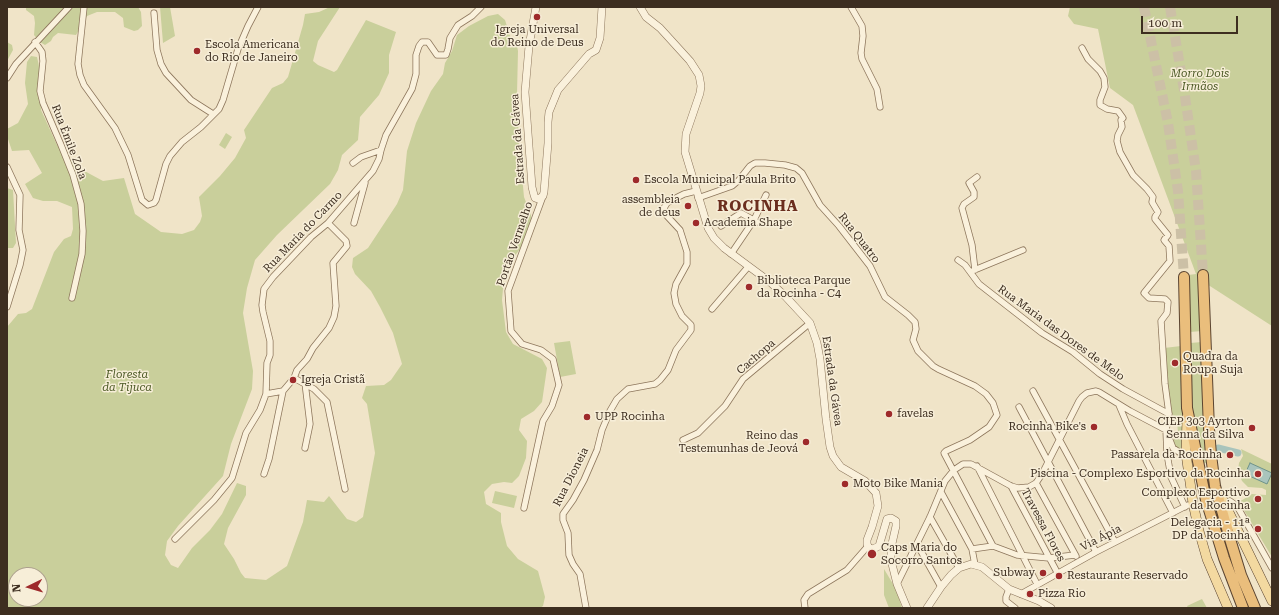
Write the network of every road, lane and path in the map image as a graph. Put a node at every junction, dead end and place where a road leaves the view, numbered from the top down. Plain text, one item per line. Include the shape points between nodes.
1 (69, 7) edge
2 (84, 7) edge
3 (258, 7) edge
4 (481, 7) edge
5 (536, 7) edge
6 (602, 7) edge
7 (640, 7) edge
8 (851, 7) edge
9 (154, 13) dead end
10 (36, 42) junction
11 (1082, 48) dead end
12 (7, 78) edge
13 (880, 107) dead end
14 (214, 114) junction
15 (380, 150) junction
16 (353, 163) dead end
17 (7, 167) edge
18 (977, 177) dead end
19 (366, 180) junction
20 (697, 195) junction
21 (766, 195) dead end
22 (543, 196) junction
23 (756, 221) junction
24 (328, 223) junction
25 (354, 223) dead end
26 (721, 226) dead end
27 (1023, 250) dead end
28 (731, 254) junction
29 (958, 260) dead end
30 (748, 267) junction
31 (972, 271) junction
32 (1203, 275) tunnel mouth
33 (1184, 277) tunnel mouth
34 (72, 298) dead end
35 (7, 307) edge
36 (712, 309) dead end
37 (810, 323) junction
38 (294, 378) junction
39 (305, 383) junction
40 (283, 391) junction
41 (1033, 391) dead end
42 (266, 394) junction
43 (1119, 405) junction
44 (1019, 407) dead end
45 (1187, 408) junction
46 (1168, 414) junction
47 (1166, 430) junction
48 (1060, 439) junction
49 (683, 440) dead end
50 (305, 448) dead end
51 (1186, 454) junction
52 (1048, 464) junction
53 (977, 466) junction
54 (954, 470) junction
55 (264, 474) dead end
56 (1036, 483) junction
57 (1011, 486) junction
58 (1216, 486) junction
59 (345, 489) dead end
60 (941, 492) junction
61 (1230, 501) dead end
62 (1189, 505) junction
63 (524, 508) dead end
64 (1173, 513) junction
65 (930, 517) junction
66 (175, 540) dead end
67 (1115, 542) junction
68 (917, 544) junction
69 (868, 546) junction
70 (993, 546) junction
71 (972, 549) junction
72 (1096, 552) junction
73 (1075, 555) junction
74 (1022, 556) junction
75 (1049, 558) junction
76 (1078, 562) junction
77 (975, 565) junction
78 (959, 568) junction
79 (1272, 568) edge
80 (1058, 574) junction
81 (897, 584) junction
82 (1037, 584) junction
83 (941, 587) junction
84 (1009, 589) junction
85 (1021, 594) junction
86 (1272, 601) edge
87 (586, 608) edge
88 (806, 608) edge
89 (907, 608) edge
90 (927, 608) edge
91 (1015, 608) edge
92 (1051, 608) edge
93 (1228, 608) edge
94 (1244, 608) edge
95 (1254, 608) edge

1 - 10 street
2 - 14 street via 78,64 80,75 123,142 142,200 148,205 152,205 158,196 170,156
3 - 14 street via 238,48 223,100
4 - 15 street, Rua Maria do Carmo via 458,25 450,38 446,55 437,55 428,42 422,42 419,46 412,89
5 - 22 street, Estrada da Gávea via 525,92 532,187 535,198
6 - 22 street via 600,38 596,50 589,54 558,90 549,112
7 - 20 street, Estrada da Gávea via 646,17 660,28 690,61 699,75 700,93 686,134 685,145 686,158
8 - 13 street via 863,29 861,57 877,89
9 - 14 street via 157,50 166,73 191,100
10 - 12 street
10 - 34 street, Rua Émile Zola via 43,60 40,91 43,103 68,163 80,204 82,254
11 - 46 street via 1088,60 1104,78 1105,87 1100,105 1118,111 1123,118 1120,121 1122,127 1118,135 1120,152 1133,175 1153,197 1152,202 1158,212 1155,219 1168,235 1164,240 1169,246 1170,261 1144,292 1149,298 1165,299 1168,302 1168,313 1160,322
15 - 16 street
15 - 19 street, Rua Maria do Carmo via 379,160
17 - 35 street via 20,195 19,225 23,250
18 - 31 street via 969,183 974,197 962,208 972,245
19 - 24 street, Rua Maria do Carmo
19 - 25 street
20 - 28 street, Estrada da Gávea via 708,228 714,238
20 - 54 street, Rua Quatro via 732,186 755,163 792,166 802,172 820,205 870,266 886,297 913,320 916,326 913,342 918,350 933,366 975,386 993,403 997,415 989,427 944,453
20 - 87 street, Rua Dioneia via 684,194 674,198 664,208 667,216 680,230 687,252 687,264 674,293 676,304 682,316 691,325 691,330 676,350 668,370 660,380 655,384 628,389 617,399 602,430 590,466 563,514 568,533 568,554 580,574
21 - 23 street
22 - 63 street, Portão Vermelho via 508,291 511,332 522,344 541,350 553,359 559,385 552,406 543,421
23 - 26 street via 741,213
23 - 28 street
24 - 38 street via 346,241 347,246 332,263 336,306 334,317
24 - 42 street, Rua Maria do Carmo via 264,289 263,312 270,341
27 - 31 street
28 - 30 street, Estrada da Gávea
29 - 31 street, Rua Maria das Dores de Melo
30 - 36 street
30 - 37 street, Estrada da Gávea via 780,292
31 - 46 street, Rua Maria das Dores de Melo via 974,280 1042,333 1073,352 1105,378
32 - 58 highway via 1209,428
33 - 45 highway
37 - 49 street, Cachopa via 744,379 725,406 698,433
37 - 69 street, Estrada da Gávea via 820,359 826,419 833,456 841,467 874,489 877,498 877,512 868,537
38 - 39 street
38 - 40 street
39 - 50 street via 310,424
39 - 59 street via 327,402
40 - 42 street
40 - 55 street
41 - 48 street
42 - 66 street, Rua Maria do Carmo via 246,433 232,478
43 - 47 street
43 - 48 street via 1099,392 1091,392 1082,397
43 - 64 street via 1126,424
44 - 52 street
45 - 51 main road
45 - 94 highway via 1206,500 1224,558
46 - 47 street
47 - 51 street via 1173,448
47 - 62 street via 1171,477
48 - 52 street
48 - 67 street
51 - 62 main road
52 - 56 street
52 - 72 street
53 - 54 street via 963,464
53 - 57 street
53 - 74 street
54 - 60 street via 945,481
54 - 70 street
56 - 57 street via 1024,488
56 - 73 street
57 - 75 street, Travessa Flores
58 - 86 main road
58 - 95 highway via 1241,575
60 - 65 street
60 - 71 street
61 - 79 street via 1237,506
62 - 64 street, Via Ápia
62 - 93 main road via 1202,545
64 - 67 street, Via Ápia
65 - 68 street
65 - 78 street
67 - 72 street, Via Ápia
68 - 81 street
68 - 83 street
69 - 81 street via 871,549 877,548 886,521 889,518 895,519 897,523 890,554
69 - 88 street via 847,570 808,594 804,600
70 - 71 street
70 - 74 street
71 - 77 street
72 - 76 street, Via Ápia
73 - 75 street
73 - 76 street
74 - 75 street
74 - 82 street
75 - 80 street, Travessa Flores
76 - 80 street, Via Ápia
77 - 78 street
77 - 84 street via 988,571
78 - 83 street
80 - 82 street, Via Ápia
81 - 89 street
82 - 85 street, Via Ápia
83 - 90 street
84 - 85 street
84 - 91 street via 1006,601
85 - 92 street

